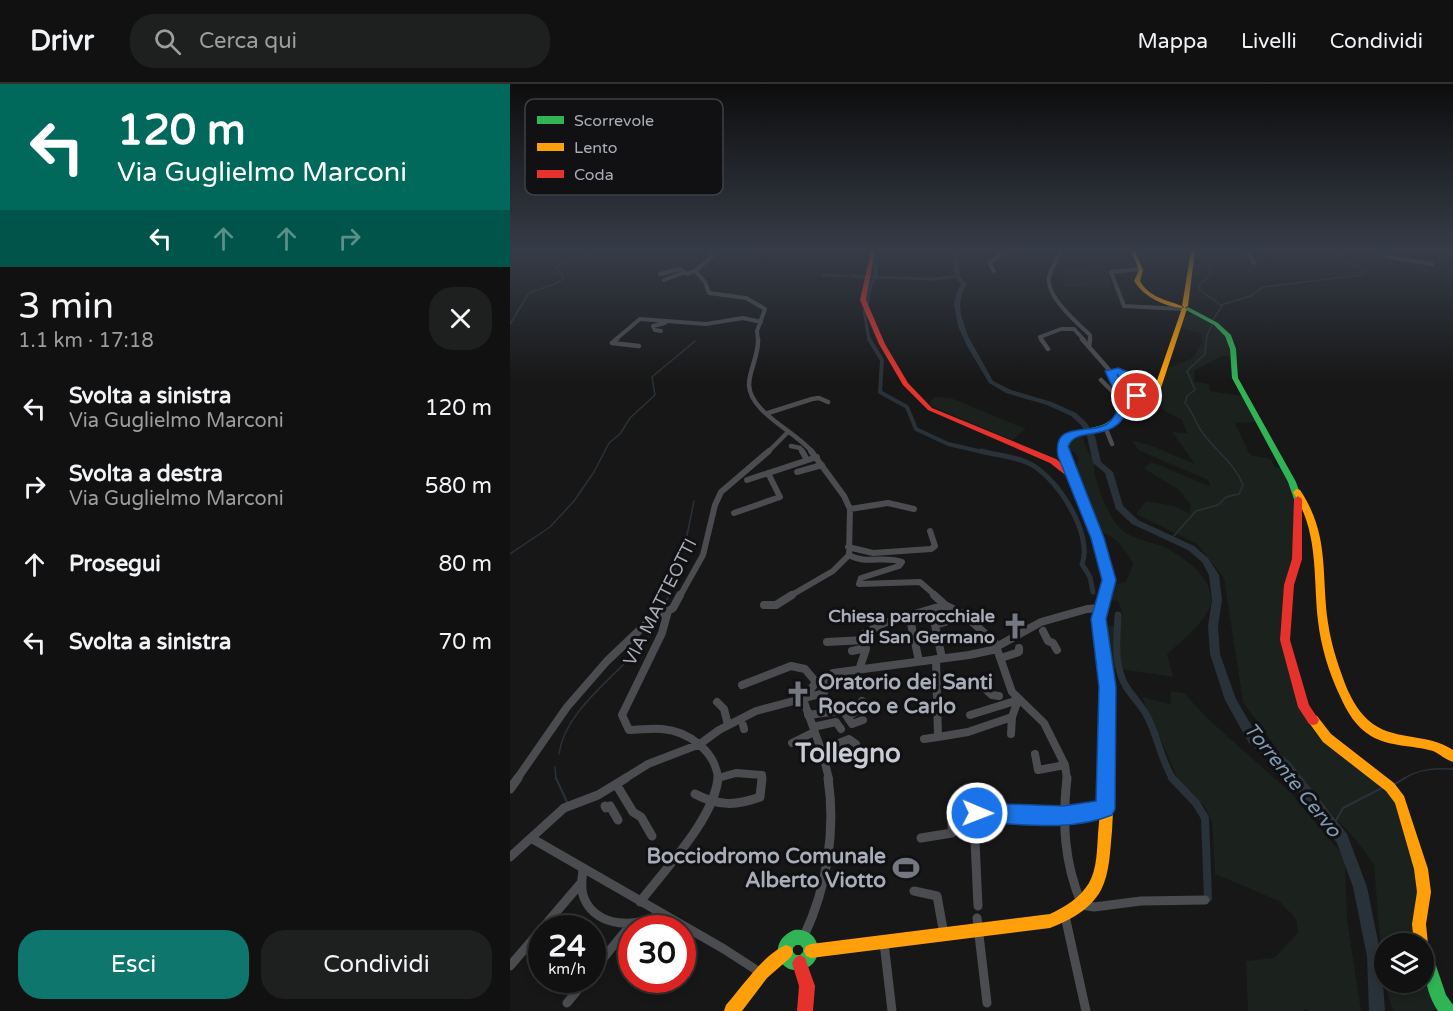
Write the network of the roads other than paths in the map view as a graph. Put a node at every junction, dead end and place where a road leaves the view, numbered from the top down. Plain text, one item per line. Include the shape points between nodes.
1 (714, 294) edge
2 (866, 294) edge
3 (1053, 294) edge
4 (1120, 294) edge
5 (1148, 294) edge
6 (1186, 294) edge
7 (1184, 308) junction
8 (672, 322) junction
9 (761, 322) junction
10 (661, 331) dead end
11 (639, 346) dead end
12 (1089, 347) junction
13 (1048, 349) dead end
14 (1112, 375) junction
15 (828, 402) dead end
16 (768, 413) junction
17 (1102, 429) junction
18 (788, 432) junction
19 (1112, 444) dead end
20 (792, 446) dead end
21 (1035, 453) junction
22 (1065, 457) junction
23 (817, 458) junction
24 (807, 460) junction
25 (1053, 461) junction
26 (822, 465) junction
27 (797, 472) dead end
28 (768, 473) junction
29 (1072, 475) junction
30 (747, 480) dead end
31 (1295, 490) junction
32 (914, 509) dead end
33 (849, 510) junction
34 (734, 513) dead end
35 (930, 531) dead end
36 (848, 547) junction
37 (849, 555) junction
38 (945, 604) junction
39 (764, 605) dead end
40 (1100, 608) junction
41 (668, 611) junction
42 (955, 619) dead end
43 (911, 624) dead end
44 (1040, 626) junction
45 (865, 640) junction
46 (827, 642) dead end
47 (998, 647) junction
48 (1019, 648) dead end
49 (864, 649) junction
50 (1057, 650) dead end
51 (852, 651) dead end
52 (1002, 658) junction
53 (939, 659) junction
54 (920, 661) junction
55 (860, 670) junction
56 (819, 680) junction
57 (742, 685) dead end
58 (981, 685) dead end
59 (1013, 695) junction
60 (999, 696) dead end
61 (803, 699) junction
62 (861, 701) dead end
63 (717, 702) dead end
64 (808, 715) junction
65 (970, 715) dead end
66 (848, 717) junction
67 (1012, 717) junction
68 (863, 720) dead end
69 (728, 725) junction
70 (841, 729) dead end
71 (814, 730) junction
72 (1011, 734) dead end
73 (938, 736) junction
74 (924, 740) dead end
75 (792, 743) dead end
76 (700, 744) junction
77 (856, 744) dead end
78 (821, 750) junction
79 (1035, 754) dead end
80 (1453, 757) edge
81 (1065, 765) junction
82 (718, 778) junction
83 (616, 784) junction
84 (510, 789) edge
85 (695, 794) dead end
86 (601, 800) junction
87 (711, 803) junction
88 (1105, 809) junction
89 (1063, 815) junction
90 (618, 820) dead end
91 (652, 836) dead end
92 (531, 838) junction
93 (921, 838) dead end
94 (975, 841) dead end
95 (510, 856) edge
96 (583, 870) junction
97 (582, 882) junction
98 (914, 891) dead end
99 (1205, 900) dead end
100 (640, 902) junction
101 (1082, 905) junction
102 (978, 906) dead end
103 (662, 913) joint
104 (1065, 916) junction
105 (977, 918) dead end
106 (618, 922) edge
107 (978, 930) junction
108 (1420, 933) edge
109 (944, 934) junction
110 (804, 936) junction
111 (618, 940) edge
112 (884, 942) junction
113 (811, 951) junction
114 (786, 952) junction
115 (606, 955) edge
116 (800, 963) junction
117 (510, 966) edge
118 (762, 973) junction
119 (1434, 983) edge
120 (575, 993) edge
121 (567, 1003) dead end
122 (987, 1003) dead end
123 (732, 1011) edge
124 (805, 1011) edge
125 (892, 1011) edge
126 (1086, 1011) edge
127 (1447, 1011) edge

1 - 9 street via 736,296 764,306
2 - 21 street via 864,304 882,344 905,384 930,409
3 - 12 street via 1066,313 1090,335
4 - 7 street via 1124,306
5 - 7 street
6 - 7 street
7 - 14 street via 1154,400 1139,398 1118,370
7 - 31 street via 1224,329 1232,342 1235,378
8 - 9 street via 706,324 744,318
8 - 10 street via 653,326
8 - 11 street via 640,319 612,343
9 - 16 street via 748,387 753,401
12 - 13 street via 1077,331 1069,328 1039,338
12 - 14 street
14 - 17 street via 1126,406 1115,423
15 - 16 street via 812,399
16 - 18 street
17 - 19 street
17 - 22 street via 1079,432 1063,442
18 - 23 street via 806,444
18 - 41 street, VIA MATTEOTTI via 721,492 703,555 677,603
20 - 24 street via 800,448
21 - 22 street
21 - 25 street
22 - 25 street
22 - 29 street
23 - 24 street
23 - 26 street
24 - 28 street
25 - 29 street
26 - 27 street
26 - 33 street
28 - 30 street
28 - 34 street via 780,497
29 - 40 street via 1107,570 1107,590
31 - 80 street via 1306,505 1321,575 1323,619 1351,709 1369,730 1405,742 1443,748
31 - 108 street via 1298,551 1289,585 1285,640 1304,707 1327,738 1384,782 1405,810 1424,892
32 - 33 street via 888,503
33 - 36 street
35 - 36 street via 935,546 932,549 873,553
36 - 37 street
37 - 38 street via 858,560 902,562 861,578 859,584 920,582
37 - 39 street via 826,578 799,590 785,602
38 - 45 street via 875,627 864,634
38 - 47 street via 964,615
40 - 44 street
40 - 88 street via 1100,641 1108,687
41 - 76 street, VIA MATTEOTTI via 621,715 629,730 673,730
41 - 84 street via 646,624 606,661 567,707
42 - 53 street via 935,625
43 - 54 street
44 - 47 street
44 - 50 street
45 - 46 street
45 - 49 street
47 - 52 street
47 - 53 street
48 - 52 street via 1019,652
49 - 51 street
49 - 55 street
52 - 59 street
53 - 54 street
53 - 73 street
54 - 55 street
55 - 56 street via 833,673
56 - 57 street via 805,669 791,666
56 - 61 street
56 - 61 street via 824,693
58 - 60 street
59 - 65 street
59 - 67 street
59 - 81 street via 1044,723
61 - 64 street
61 - 69 street
62 - 66 street via 858,710
63 - 69 street via 724,709
64 - 66 street via 839,711
64 - 71 street
66 - 68 street via 852,724
67 - 72 street
67 - 73 street via 960,734
69 - 76 street
70 - 71 street via 836,722
71 - 75 street
71 - 78 street
73 - 74 street
76 - 82 street via 714,764
76 - 83 street via 648,764
77 - 78 street via 849,739
78 - 110 street via 830,793 828,853 819,903
79 - 81 street via 1038,770
81 - 89 street
82 - 87 street
82 - 87 street via 736,773 762,775 760,797 744,803
83 - 86 street
83 - 91 street
85 - 87 street
86 - 90 street
86 - 92 street via 564,808
87 - 100 street
88 - 89 street
88 - 101 street via 1098,883
89 - 93 street via 952,815 952,833
89 - 101 street via 1066,854
92 - 95 street
92 - 96 street
94 - 102 street
96 - 97 street
96 - 100 street
97 - 106 street via 586,904 596,913
97 - 117 street
98 - 109 street via 937,896
99 - 101 street
100 - 103 street
101 - 104 street
103 - 118 street
104 - 107 street
104 - 126 street
105 - 107 street
107 - 109 street
107 - 122 street
109 - 112 street
110 - 113 street
110 - 114 street via 792,939
111 - 115 street
112 - 113 street
112 - 125 street
113 - 116 street
114 - 116 street via 788,960
114 - 118 street
116 - 124 street via 807,986
118 - 123 street
119 - 127 street
120 - 121 street

